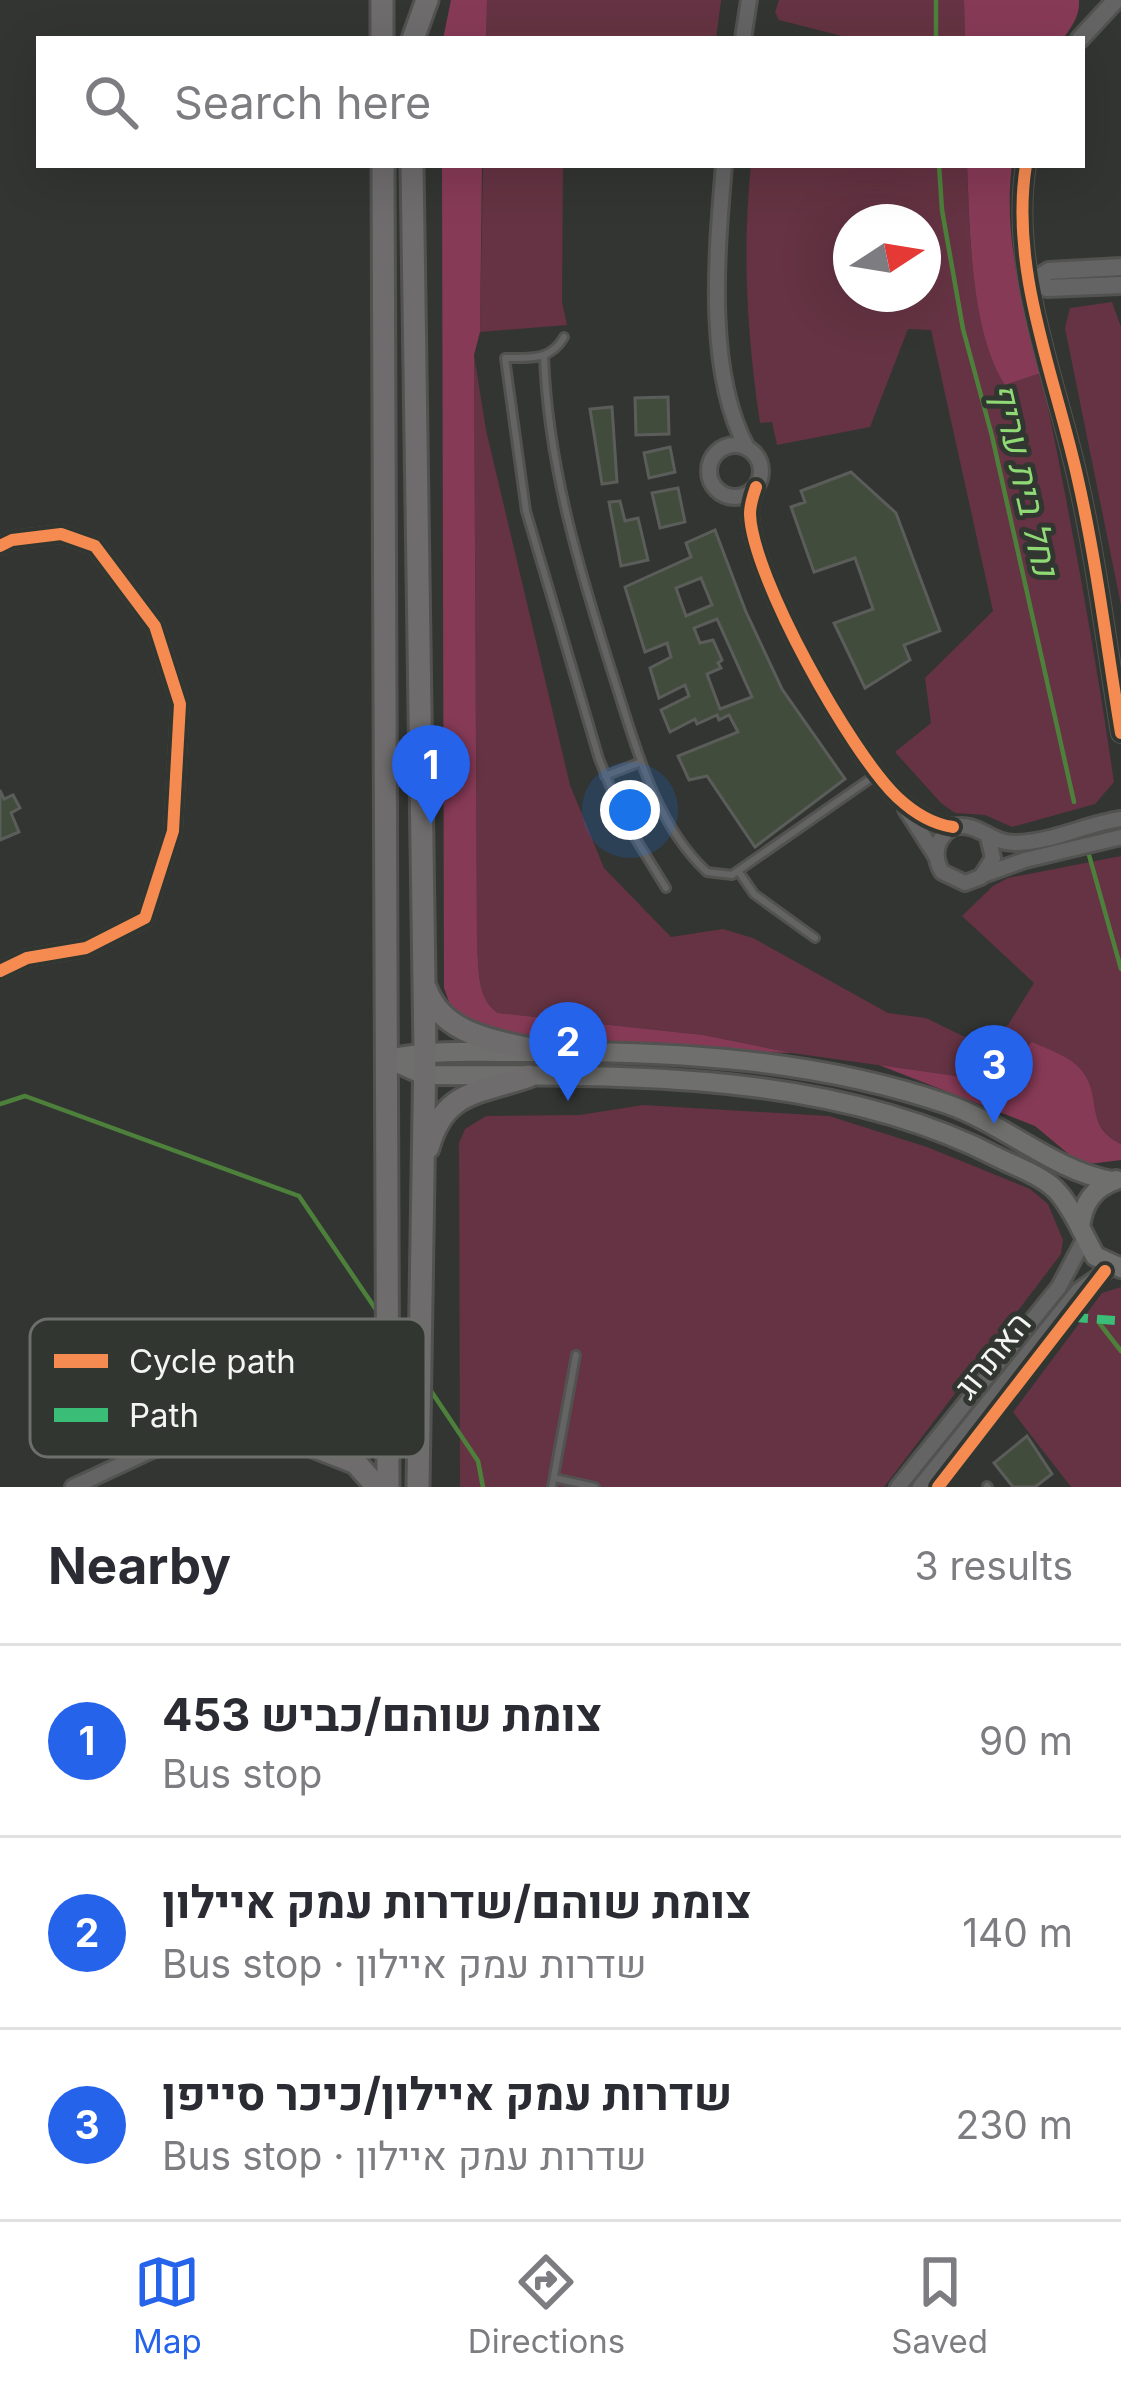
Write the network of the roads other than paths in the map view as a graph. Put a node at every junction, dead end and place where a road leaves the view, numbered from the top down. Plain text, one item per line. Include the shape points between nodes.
1 (382, 0) edge
2 (410, 0) edge
3 (427, 0) edge
4 (749, 0) edge
5 (1115, 0) edge
6 (382, 36) edge
7 (412, 36) edge
8 (413, 36) edge
9 (743, 36) edge
10 (1083, 36) edge
11 (383, 168) edge
12 (412, 168) edge
13 (724, 168) edge
14 (1026, 168) edge
15 (1121, 267) edge
16 (1030, 282) junction
17 (1121, 285) edge
18 (564, 337) dead end
19 (544, 356) junction
20 (728, 398) junction
21 (747, 448) junction
22 (718, 452) junction
23 (756, 487) junction
24 (725, 494) junction
25 (754, 534) junction
26 (0, 546) edge
27 (1121, 733) edge
28 (641, 761) junction
29 (878, 774) junction
30 (605, 776) junction
31 (900, 800) junction
32 (1121, 819) edge
33 (953, 827) junction
34 (1121, 837) edge
35 (988, 838) junction
36 (936, 857) junction
37 (739, 872) junction
38 (983, 875) junction
39 (666, 888) dead end
40 (815, 938) dead end
41 (422, 968) junction
42 (0, 971) edge
43 (425, 1051) junction
44 (546, 1052) junction
45 (388, 1059) junction
46 (424, 1075) junction
47 (529, 1076) junction
48 (421, 1172) junction
49 (1116, 1180) edge
50 (1082, 1233) junction
51 (1117, 1267) edge
52 (388, 1319) edge
53 (419, 1319) edge
54 (576, 1355) dead end
55 (137, 1457) edge
56 (341, 1457) edge
57 (553, 1482) edge
58 (73, 1487) edge
59 (377, 1487) edge
60 (595, 1487) edge
61 (898, 1487) edge
62 (920, 1487) edge

1 - 6 main road
2 - 7 main road
3 - 8 main road
4 - 9 street
5 - 10 street
11 - 45 main road
12 - 41 main road
13 - 20 street via 718,274
14 - 16 street
15 - 16 street via 1049,271
16 - 17 street
16 - 27 street via 1080,485
18 - 19 lane
19 - 28 lane via 565,511
19 - 30 lane via 505,358 516,456
20 - 21 street
20 - 22 street
21 - 22 street
21 - 23 street via 760,464
22 - 24 street via 710,474
23 - 24 street
23 - 25 street
24 - 25 street
25 - 29 street via 803,654
26 - 42 street via 61,534 95,546 155,626 181,704 173,831 145,918 86,949
28 - 30 lane
28 - 37 lane via 699,865 715,876
29 - 31 street
29 - 37 lane
30 - 39 lane
31 - 33 street
31 - 36 street
32 - 35 street via 1030,842
33 - 35 street via 972,826
33 - 36 street
34 - 38 street
35 - 38 street via 993,858
36 - 38 street via 957,881
37 - 40 lane via 754,894
41 - 43 main road
41 - 44 main road via 445,1020
43 - 44 main road
43 - 45 main road
43 - 46 main road
44 - 49 main road via 706,1057 872,1082 968,1112 1069,1168
45 - 46 main road
45 - 52 main road
46 - 47 main road
46 - 48 main road
47 - 48 main road via 448,1105
47 - 50 main road via 754,1089 874,1108 959,1137 1051,1185
48 - 53 main road
49 - 50 main road via 1088,1198
50 - 51 main road via 1095,1256
50 - 61 street, האתרוג via 1059,1287
51 - 62 street, האתרוג via 1078,1291
54 - 57 lane
55 - 58 street
56 - 59 main road
57 - 60 lane

